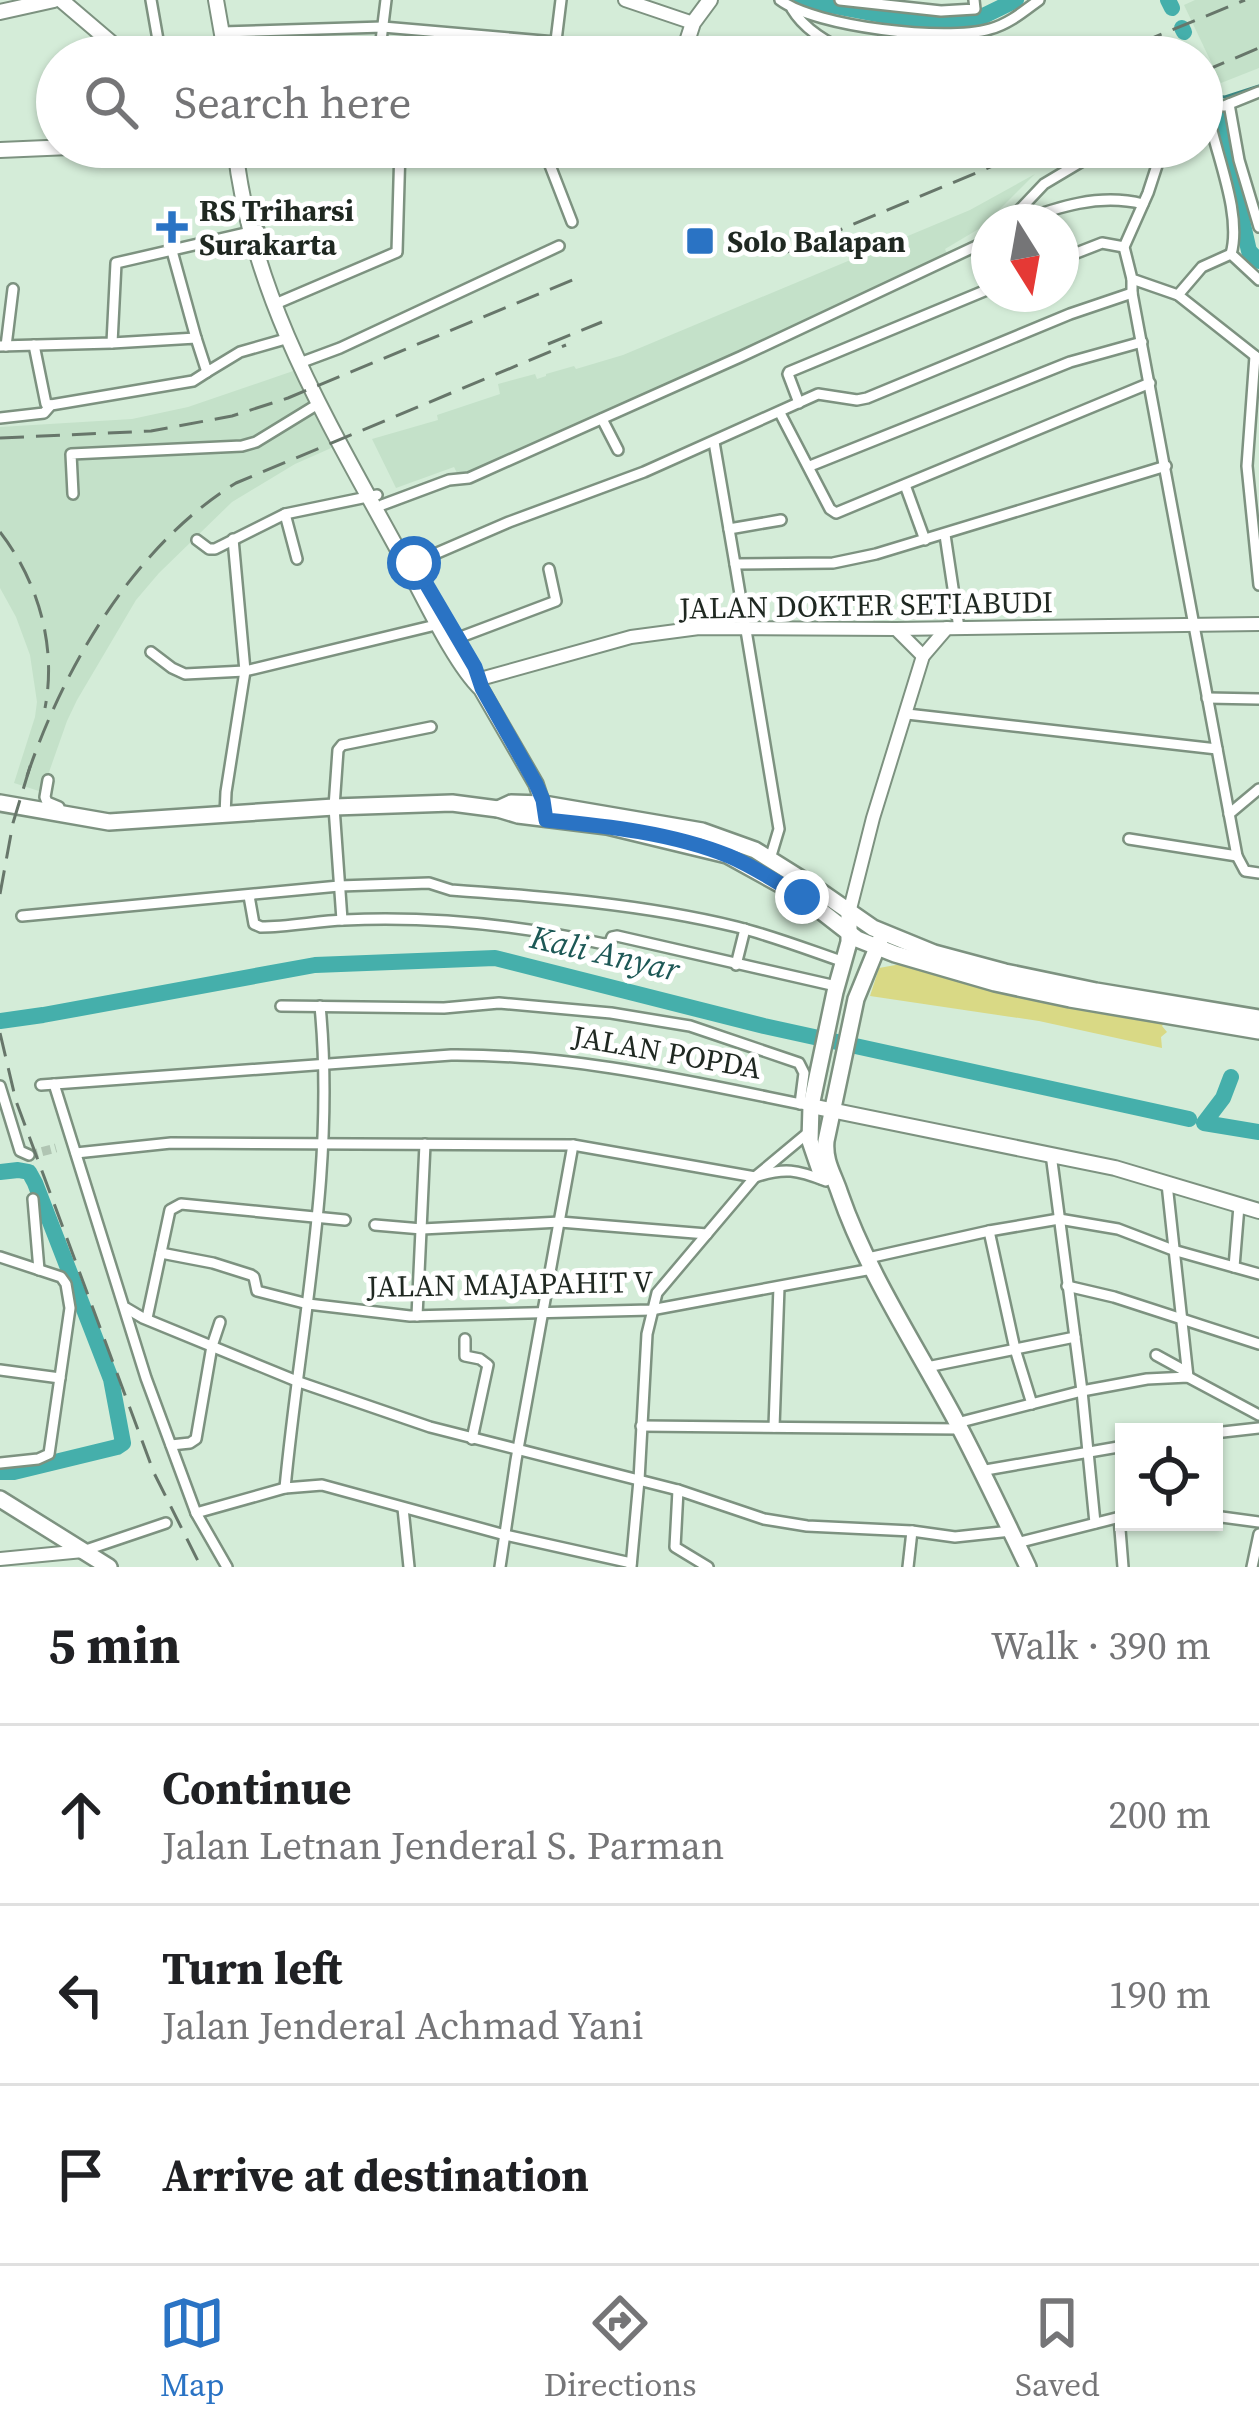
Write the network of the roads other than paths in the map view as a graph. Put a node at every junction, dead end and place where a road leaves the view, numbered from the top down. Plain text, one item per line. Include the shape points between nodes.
1 (57, 0) edge
2 (151, 0) edge
3 (216, 0) edge
4 (386, 0) edge
5 (561, 0) edge
6 (625, 0) edge
7 (676, 0) edge
8 (710, 0) edge
9 (780, 0) edge
10 (840, 0) edge
11 (974, 0) edge
12 (1039, 0) edge
13 (792, 9) junction
14 (0, 12) edge
15 (687, 23) junction
16 (383, 27) junction
17 (222, 32) junction
18 (102, 36) edge
19 (157, 36) edge
20 (223, 36) edge
21 (382, 36) edge
22 (486, 36) edge
23 (556, 36) edge
24 (687, 36) edge
25 (821, 36) edge
26 (1259, 92) edge
27 (36, 148) edge
28 (0, 150) edge
29 (244, 168) edge
30 (400, 168) edge
31 (552, 168) edge
32 (1071, 168) edge
33 (1156, 168) edge
34 (1221, 168) edge
35 (1027, 204) edge
36 (1077, 204) edge
37 (1143, 204) junction
38 (572, 221) dead end
39 (1259, 227) edge
40 (255, 231) junction
41 (559, 246) dead end
42 (1124, 247) junction
43 (971, 248) edge
44 (172, 251) junction
45 (1079, 253) edge
46 (1231, 254) junction
47 (1132, 279) junction
48 (1259, 280) edge
49 (13, 289) dead end
50 (1132, 293) junction
51 (1178, 295) junction
52 (971, 296) edge
53 (280, 302) junction
54 (290, 337) junction
55 (196, 338) junction
56 (1142, 342) junction
57 (112, 344) junction
58 (34, 345) junction
59 (3, 346) edge
60 (1257, 358) edge
61 (305, 361) junction
62 (207, 373) junction
63 (1150, 383) junction
64 (799, 403) junction
65 (318, 404) junction
66 (51, 406) junction
67 (780, 413) junction
68 (0, 418) edge
69 (602, 419) junction
70 (715, 442) junction
71 (617, 450) dead end
72 (810, 466) junction
73 (1166, 466) junction
74 (905, 485) junction
75 (73, 494) dead end
76 (376, 499) junction
77 (285, 514) junction
78 (781, 520) dead end
79 (729, 529) junction
80 (945, 535) junction
81 (233, 539) junction
82 (196, 540) dead end
83 (926, 540) junction
84 (297, 559) dead end
85 (411, 564) junction
86 (735, 564) junction
87 (549, 569) dead end
88 (1259, 585) edge
89 (444, 624) junction
90 (1259, 624) edge
91 (1193, 625) junction
92 (746, 627) junction
93 (953, 628) junction
94 (896, 629) junction
95 (458, 638) junction
96 (151, 652) dead end
97 (923, 656) junction
98 (244, 671) junction
99 (478, 682) junction
100 (1207, 698) junction
101 (1259, 699) edge
102 (907, 713) junction
103 (431, 728) dead end
104 (1217, 749) junction
105 (48, 780) dead end
106 (1259, 789) edge
107 (0, 803) edge
108 (334, 807) junction
109 (545, 812) junction
110 (1229, 814) junction
111 (225, 815) junction
112 (110, 822) junction
113 (1129, 839) dead end
114 (1237, 856) junction
115 (770, 859) junction
116 (1254, 873) edge
117 (339, 886) junction
118 (249, 896) junction
119 (824, 904) junction
120 (849, 913) junction
121 (22, 916) dead end
122 (342, 920) junction
123 (745, 929) junction
124 (850, 934) junction
125 (879, 940) junction
126 (844, 962) junction
127 (736, 965) junction
128 (836, 989) junction
129 (281, 1006) dead end
130 (320, 1006) junction
131 (1259, 1018) edge
132 (1259, 1031) edge
133 (326, 1065) junction
134 (54, 1084) junction
135 (41, 1085) dead end
136 (2, 1086) edge
137 (806, 1105) junction
138 (831, 1111) junction
139 (828, 1129) junction
140 (809, 1132) junction
141 (425, 1144) junction
142 (573, 1145) junction
143 (321, 1146) junction
144 (56, 1148) tunnel mouth
145 (74, 1149) junction
146 (1051, 1154) junction
147 (29, 1155) dead end
148 (755, 1177) junction
149 (829, 1180) junction
150 (1166, 1184) junction
151 (33, 1198) dead end
152 (1239, 1206) junction
153 (1259, 1211) edge
154 (319, 1216) junction
155 (1059, 1219) junction
156 (345, 1220) dead end
157 (560, 1222) junction
158 (375, 1225) dead end
159 (422, 1229) junction
160 (988, 1231) junction
161 (706, 1234) junction
162 (1173, 1250) junction
163 (161, 1253) junction
164 (0, 1257) edge
165 (871, 1264) junction
166 (1234, 1268) junction
167 (39, 1270) junction
168 (1259, 1274) edge
169 (1067, 1286) junction
170 (779, 1287) junction
171 (308, 1304) junction
172 (126, 1308) junction
173 (651, 1310) junction
174 (543, 1313) junction
175 (417, 1316) junction
176 (145, 1318) junction
177 (1181, 1318) junction
178 (220, 1322) dead end
179 (133, 1330) junction
180 (1075, 1337) junction
181 (465, 1339) dead end
182 (1259, 1344) edge
183 (212, 1346) junction
184 (1015, 1349) junction
185 (1156, 1355) dead end
186 (927, 1367) junction
187 (0, 1370) edge
188 (1188, 1374) junction
189 (60, 1378) junction
190 (299, 1382) junction
191 (1082, 1391) junction
192 (1032, 1404) junction
193 (1259, 1415) edge
194 (641, 1426) junction
195 (958, 1426) junction
196 (774, 1427) junction
197 (1259, 1427) edge
198 (1223, 1432) edge
199 (472, 1438) junction
200 (171, 1445) junction
201 (1115, 1447) edge
202 (518, 1451) junction
203 (1088, 1451) junction
204 (0, 1463) edge
205 (980, 1471) junction
206 (639, 1480) junction
207 (285, 1488) junction
208 (678, 1490) junction
209 (0, 1499) edge
210 (403, 1508) junction
211 (196, 1513) junction
212 (1223, 1517) edge
213 (1115, 1518) edge
214 (166, 1522) dead end
215 (1095, 1522) junction
216 (1259, 1522) edge
217 (1122, 1531) edge
218 (912, 1532) junction
219 (1259, 1534) edge
220 (505, 1535) junction
221 (1014, 1537) junction
222 (82, 1551) junction
223 (0, 1559) edge
224 (631, 1565) edge
225 (109, 1567) edge
226 (227, 1567) edge
227 (409, 1567) edge
228 (500, 1567) edge
229 (708, 1567) edge
230 (908, 1567) edge
231 (1028, 1567) edge
232 (1123, 1567) edge
233 (1252, 1567) edge

1 - 14 main road
1 - 18 main road
2 - 19 street
3 - 17 main road
4 - 16 street
5 - 23 street
6 - 15 street
7 - 15 street
8 - 15 main road
9 - 13 street
10 - 11 street via 941,11 975,8
12 - 13 street via 1001,25 953,35
13 - 25 street
15 - 24 main road
16 - 17 street
16 - 21 street
16 - 22 street
17 - 20 main road
26 - 39 street via 1227,105
27 - 28 main road
29 - 40 main road
30 - 53 street via 398,252
31 - 38 street
32 - 35 street
33 - 37 street
34 - 46 street
36 - 37 street
37 - 42 street
40 - 44 street
40 - 53 main road
40 - 54 main road via 268,292
41 - 61 street
42 - 45 street via 1102,243
42 - 47 street
43 - 69 street
44 - 55 street
44 - 57 street via 116,262
46 - 48 street
46 - 51 street via 1202,267
47 - 50 street
47 - 51 street
49 - 59 street
50 - 56 street
50 - 64 street via 867,398 818,394
51 - 60 street
52 - 64 street via 789,371
53 - 54 main road
54 - 61 main road
54 - 62 street via 240,352
54 - 65 main road
55 - 57 street
55 - 62 street
56 - 63 street
56 - 72 street via 1070,362
57 - 58 street
58 - 59 street
58 - 66 street
60 - 88 street via 1247,466
61 - 76 main road
62 - 66 street
63 - 73 street
63 - 74 street
64 - 67 street
65 - 75 street via 242,446 71,454
65 - 76 main road
66 - 68 street
67 - 70 street
67 - 72 street
69 - 71 street
69 - 76 street via 469,478
70 - 79 street
70 - 85 street
72 - 74 street via 836,513
73 - 80 street
73 - 91 street
74 - 83 street
76 - 77 street
76 - 85 main road
77 - 81 street
77 - 84 street
78 - 79 street
79 - 86 street
80 - 83 street
80 - 93 street
81 - 82 street via 212,550
81 - 98 street
83 - 86 street via 833,562
85 - 89 main road
86 - 92 street
87 - 95 street via 556,601
89 - 95 main road
89 - 98 street
89 - 99 main road
90 - 91 street, JALAN DOKTER SETIABUDI
91 - 93 street, JALAN DOKTER SETIABUDI
91 - 100 street
92 - 94 street, JALAN DOKTER SETIABUDI
92 - 99 street, JALAN DOKTER SETIABUDI via 631,637
92 - 115 street via 779,829
93 - 94 street, JALAN DOKTER SETIABUDI
93 - 97 street
94 - 97 street
95 - 99 main road
96 - 98 street via 185,674
97 - 102 street
98 - 111 street
99 - 109 main road
100 - 101 street
100 - 104 street
102 - 104 street
102 - 120 street
103 - 108 street via 340,746
104 - 110 street
105 - 112 street via 51,805
106 - 110 street
107 - 112 main road
108 - 109 main road via 452,803
108 - 111 main road
108 - 117 street
109 - 115 main road via 702,831
109 - 119 main road via 727,855
110 - 114 street
111 - 112 main road
113 - 114 street
114 - 116 street
115 - 119 main road
117 - 118 street
117 - 122 street
117 - 123 street via 429,883 586,899
118 - 121 street
118 - 122 street via 257,926
119 - 120 main road
119 - 124 main road
120 - 124 main road
120 - 125 main road
122 - 127 street via 475,922 606,944 621,937
123 - 126 street
123 - 127 street
124 - 125 main road
124 - 126 main road
125 - 131 main road via 1096,991
125 - 132 main road via 995,983
125 - 138 main road via 856,999
126 - 128 main road
127 - 128 street
128 - 137 main road
129 - 130 street
130 - 133 street
130 - 137 street via 529,1004 689,1026 800,1064
133 - 134 street, JALAN POPDA
133 - 137 street, JALAN POPDA via 510,1056
133 - 143 street
134 - 135 street, JALAN POPDA
134 - 145 street
136 - 147 street via 20,1150
137 - 138 main road, JALAN POPDA
137 - 140 main road
138 - 139 main road
138 - 146 main road, JALAN POPDA
139 - 140 street
139 - 149 main road
140 - 148 street
140 - 149 main road
141 - 142 street
141 - 143 street
141 - 159 street
142 - 148 street
142 - 157 street
143 - 145 street
143 - 154 street
144 - 145 street
145 - 172 street
146 - 150 main road, JALAN POPDA
146 - 155 street
148 - 149 street via 796,1170
148 - 161 street
149 - 165 main road
150 - 152 main road, JALAN POPDA
150 - 162 street
151 - 167 street
152 - 153 main road, JALAN POPDA
152 - 166 street
154 - 156 street
154 - 163 street via 174,1205
154 - 171 street
155 - 160 street, JALAN MAJAPAHIT V
155 - 162 street, JALAN MAJAPAHIT V
155 - 169 street
157 - 159 street
157 - 161 street
157 - 174 street
158 - 159 street
159 - 175 street
160 - 165 street, JALAN MAJAPAHIT V
160 - 184 street
161 - 173 street
162 - 166 street, JALAN MAJAPAHIT V
162 - 177 street
163 - 171 street, JALAN MAJAPAHIT V via 251,1275 256,1291
163 - 176 street
164 - 167 street
165 - 170 street, JALAN MAJAPAHIT V
165 - 186 main road
166 - 168 street, JALAN MAJAPAHIT V
167 - 189 street via 62,1277 69,1298
169 - 177 street
169 - 180 street
170 - 173 street, JALAN MAJAPAHIT V
170 - 196 street
171 - 175 street, JALAN MAJAPAHIT V
171 - 190 street
172 - 176 street
172 - 179 street
173 - 174 street, JALAN MAJAPAHIT V
173 - 194 street
174 - 175 street, JALAN MAJAPAHIT V
174 - 202 street
176 - 179 street
176 - 183 street
177 - 182 street
177 - 188 street
178 - 183 street
179 - 200 street
180 - 184 street
180 - 191 street
181 - 199 street via 465,1356 488,1366
183 - 190 street
183 - 200 street via 196,1439
184 - 186 street
184 - 192 street
185 - 188 street
186 - 195 main road
187 - 189 street
188 - 191 street
188 - 193 street
189 - 204 street via 49,1454
190 - 199 street
190 - 207 street
191 - 192 street
191 - 203 street
192 - 195 street
194 - 196 street
194 - 206 street
195 - 196 street
195 - 205 main road
197 - 198 street
199 - 202 street
200 - 211 street
201 - 203 street
202 - 206 street
202 - 220 street
203 - 205 street
203 - 215 street
205 - 221 main road
206 - 208 street
206 - 224 street
207 - 210 street via 322,1485
207 - 211 street
208 - 218 street via 764,1519
208 - 229 street via 675,1547
209 - 222 main road
210 - 220 street
210 - 227 street
211 - 226 street
212 - 216 street
213 - 215 street
214 - 222 street
215 - 221 street
217 - 232 street
218 - 221 street
218 - 230 street
219 - 233 street
220 - 224 street
220 - 228 street
221 - 231 main road
222 - 223 street
222 - 225 main road

